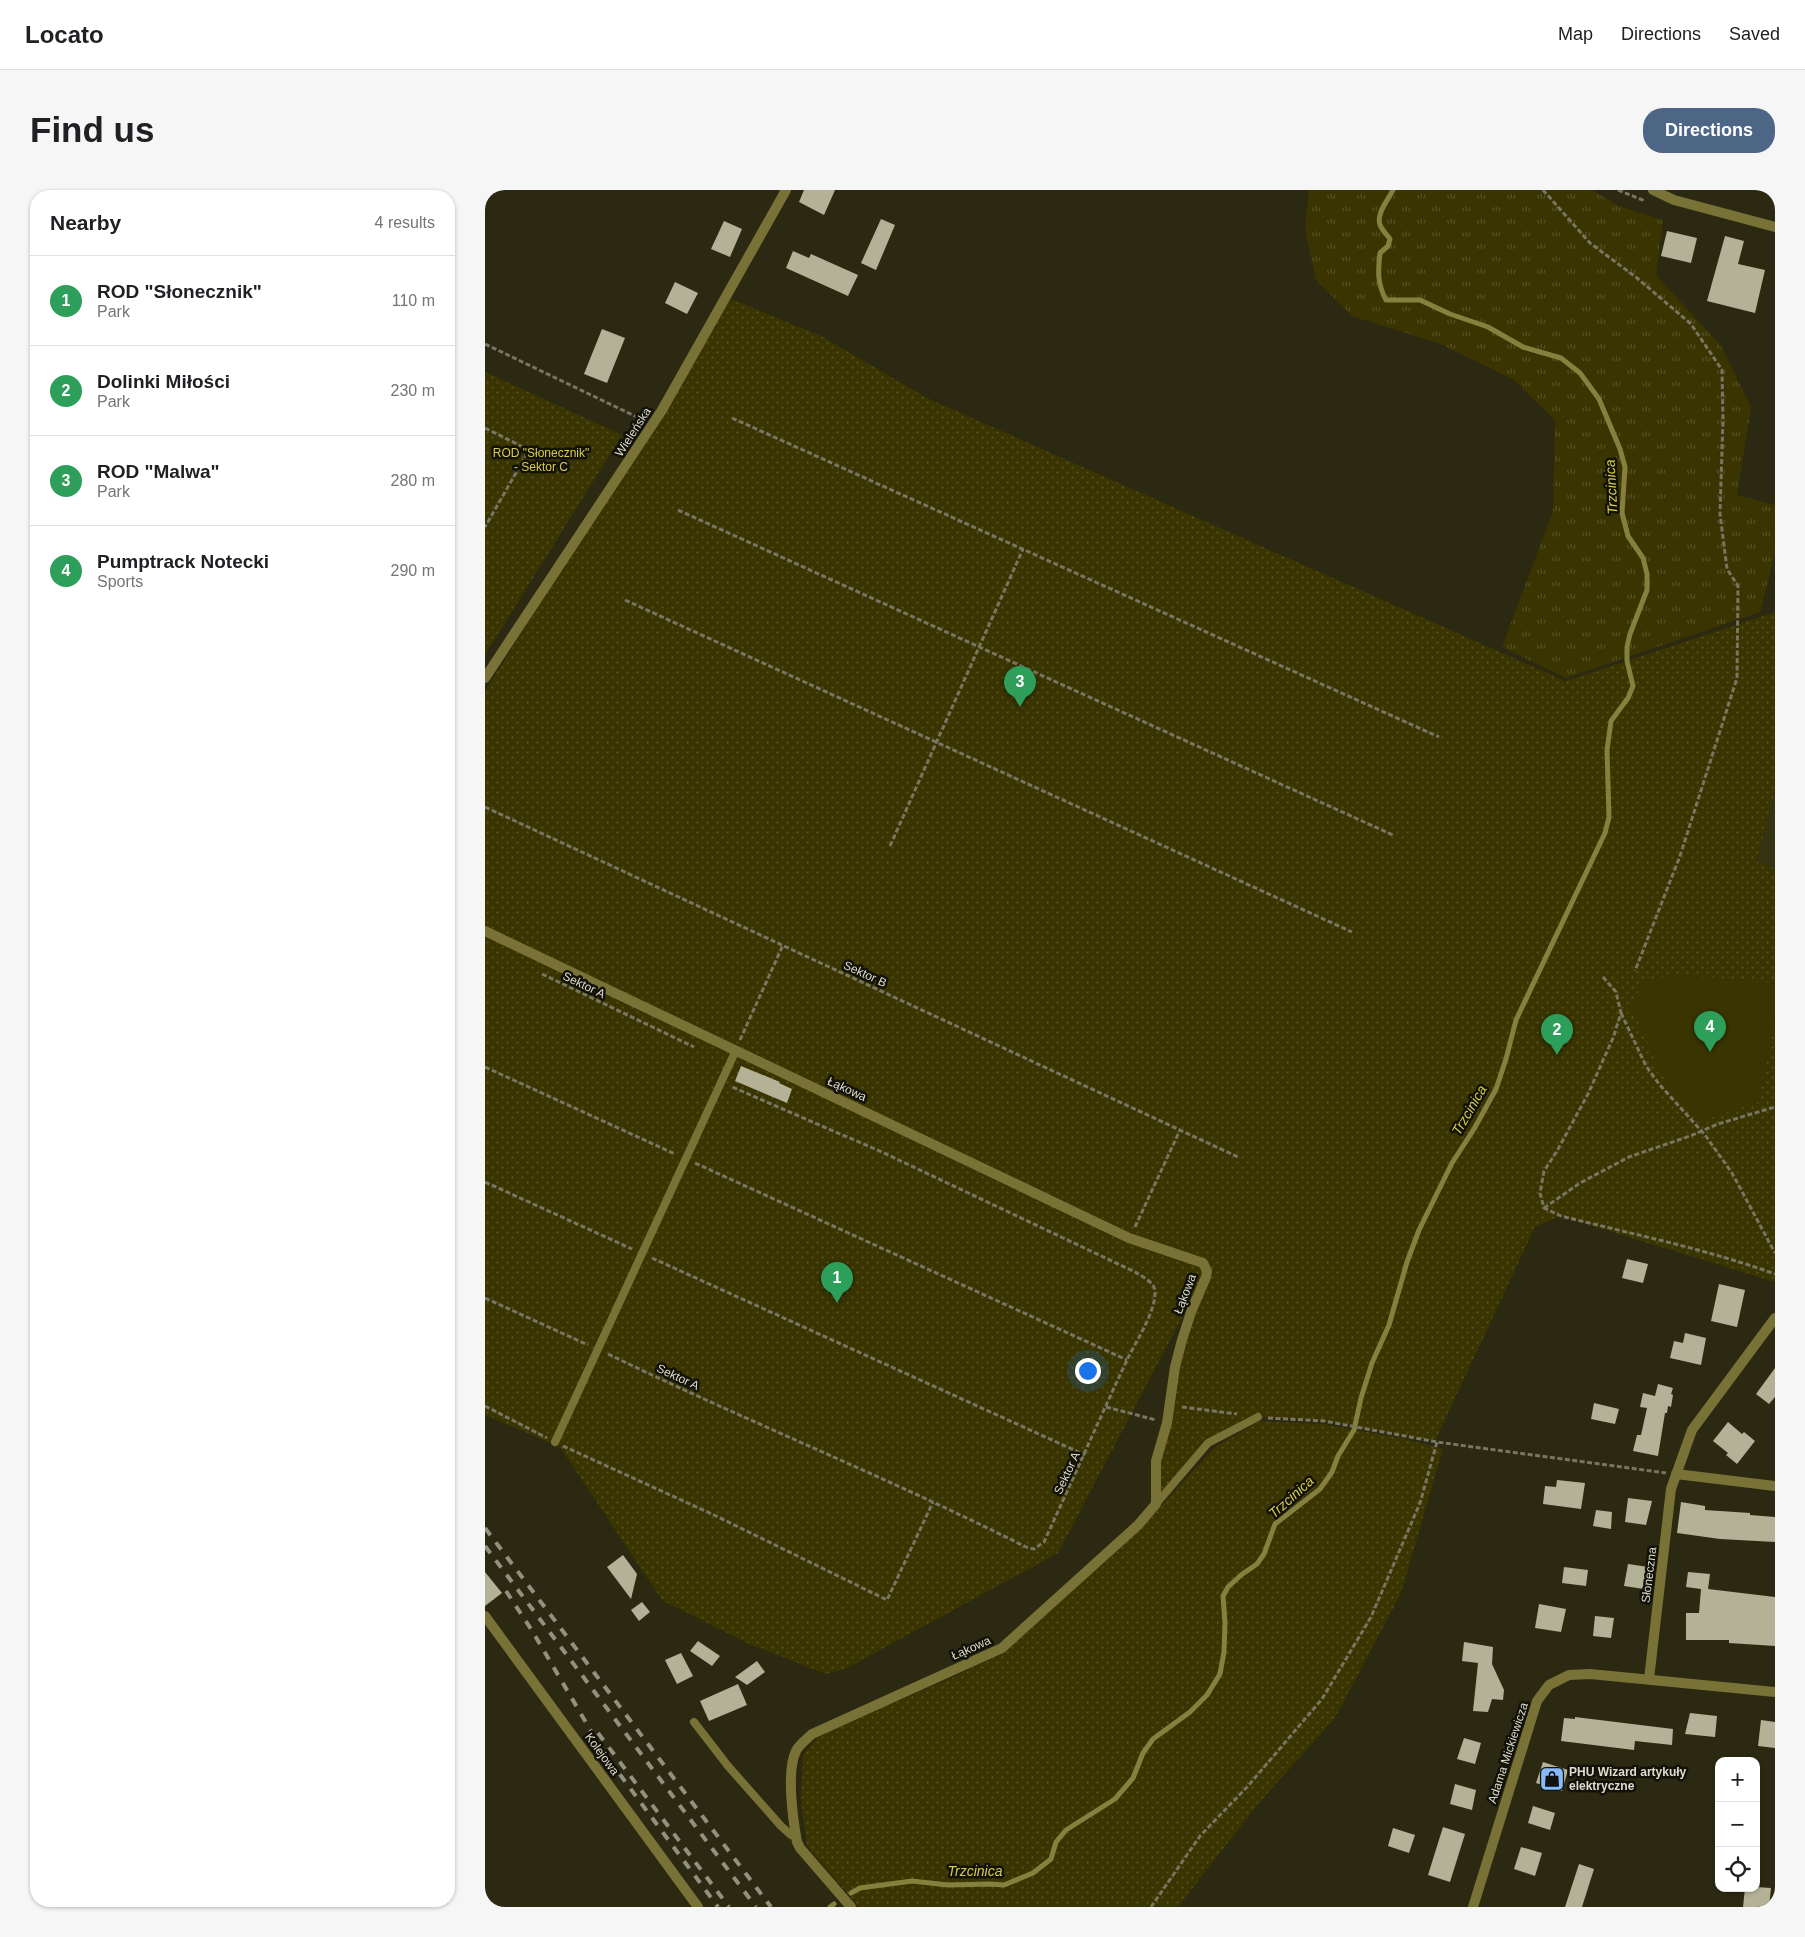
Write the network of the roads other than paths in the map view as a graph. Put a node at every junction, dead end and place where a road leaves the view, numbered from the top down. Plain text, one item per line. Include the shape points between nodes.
1 (786, 190) edge
2 (1653, 190) edge
3 (1675, 195) edge
4 (1775, 227) edge
5 (485, 678) edge
6 (485, 930) edge
7 (736, 1050) junction
8 (1775, 1318) edge
9 (1258, 1417) road end
10 (555, 1442) road end
11 (1676, 1474) junction
12 (1775, 1486) edge
13 (1155, 1504) junction
14 (485, 1616) edge
15 (1649, 1679) junction
16 (1775, 1692) edge
17 (694, 1722) dead end
18 (796, 1836) junction
19 (698, 1907) edge
20 (851, 1907) edge
21 (1473, 1907) edge

1 - 5 street, Wieleńska via 653,424
2 - 3 street
3 - 4 street
6 - 7 street, Łąkowa
7 - 10 lane
7 - 13 street, Łąkowa via 1129,1238 1203,1263 1207,1271 1182,1340 1167,1423 1156,1461
8 - 11 street, Słoneczna via 1692,1430
9 - 13 lane via 1208,1443
11 - 12 street
11 - 15 street, Słoneczna via 1671,1489
13 - 18 street, Łąkowa via 1138,1525 1003,1648 812,1734 796,1750 792,1762
14 - 19 street, Kolejowa
15 - 16 street, Adama Mickiewicza
15 - 21 street, Adama Mickiewicza via 1569,1675 1549,1685 1537,1701 1527,1730
17 - 18 lane via 787,1833
18 - 20 street, Łąkowa via 800,1848

